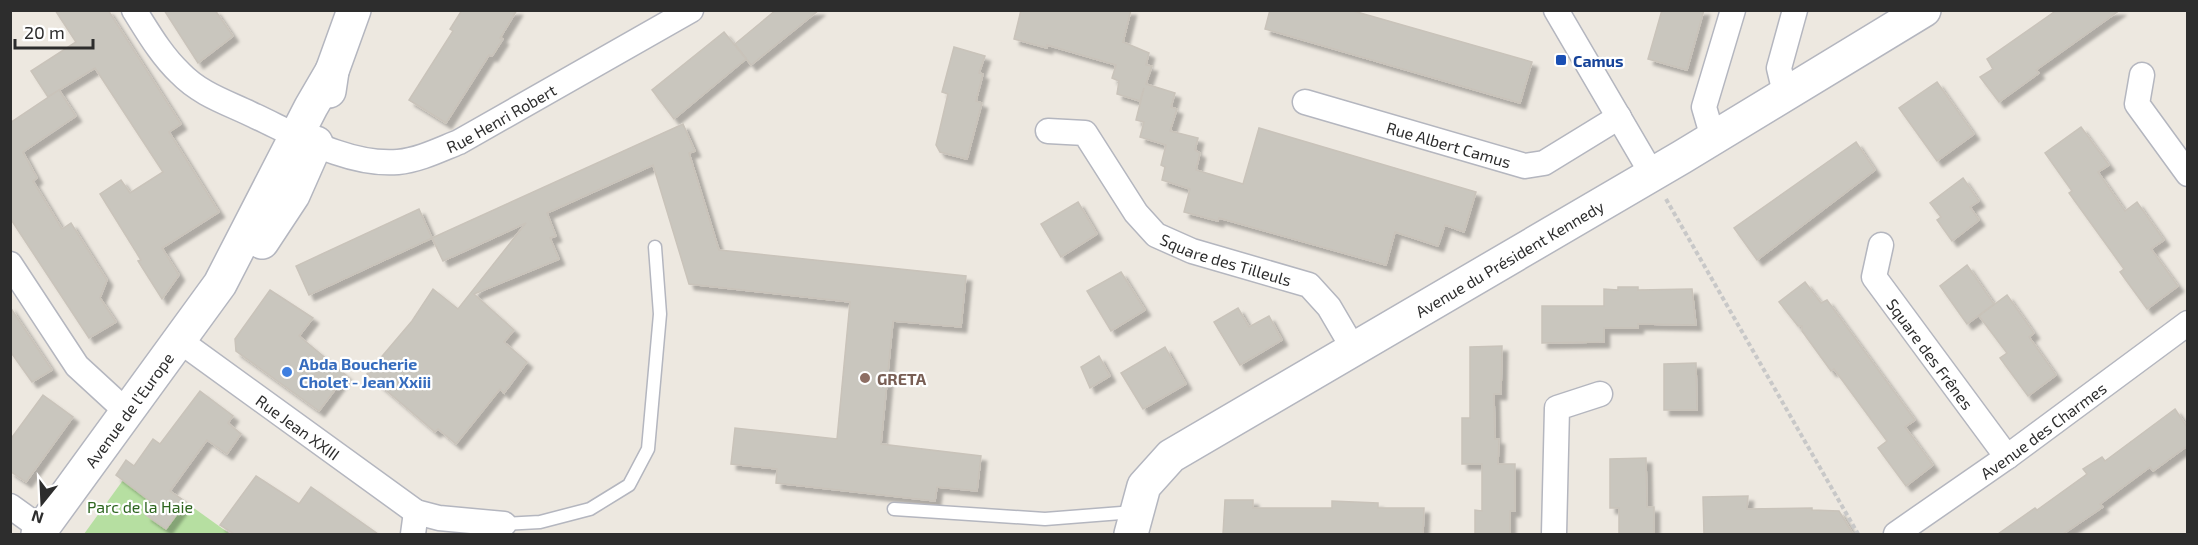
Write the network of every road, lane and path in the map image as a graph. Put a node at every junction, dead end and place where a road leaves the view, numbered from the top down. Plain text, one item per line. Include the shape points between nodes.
1 (134, 10) edge
2 (354, 10) edge
3 (691, 10) edge
4 (1556, 10) edge
5 (1733, 10) edge
6 (1795, 10) edge
7 (1908, 15) edge
8 (2142, 75) dead end
9 (1785, 93) junction
10 (1305, 102) dead end
11 (1619, 117) junction
12 (1048, 130) dead end
13 (1713, 138) junction
14 (306, 140) junction
15 (1652, 174) junction
16 (2187, 174) edge
17 (1881, 245) dead end
18 (655, 247) dead end
19 (10, 264) edge
20 (2187, 323) edge
21 (180, 340) junction
22 (1353, 348) junction
23 (1600, 394) dead end
24 (127, 412) junction
25 (2007, 457) junction
26 (10, 506) edge
27 (894, 509) dead end
28 (414, 523) edge
29 (1133, 523) edge
30 (504, 524) joint
31 (40, 532) edge
32 (1554, 534) edge
33 (1858, 534) edge
34 (1896, 534) edge

1 - 14 street, Rue Henri Robert via 157,47 181,75 214,98
2 - 14 street, Avenue de l’Europe
3 - 14 street, Rue Henri Robert via 459,142 429,155 397,162 359,158
4 - 11 street
5 - 13 street via 1704,108
6 - 9 street via 1779,68
7 - 9 street, Avenue du Président Kennedy
8 - 16 street via 2138,104
9 - 13 street, Avenue du Président Kennedy
10 - 11 street, Rue Albert Camus via 1525,166 1544,163
11 - 15 street
12 - 22 street, Square des Tilleuls via 1085,133 1136,213 1156,235 1192,251 1309,285 1329,307
13 - 15 street, Avenue du Président Kennedy
14 - 21 street, Avenue de l’Europe via 220,284
15 - 22 street, Avenue du Président Kennedy
15 - 33 path
17 - 25 street, Square des Frênes via 1874,277
18 - 30 lane via 660,314 648,449 629,485 591,509 540,522
19 - 24 street via 77,366
20 - 25 street, Avenue des Charmes
21 - 24 street, Avenue de l’Europe
21 - 28 street, Rue Jean XXIII
22 - 29 street, Avenue du Président Kennedy via 1171,456 1144,486
23 - 32 street via 1557,408
24 - 31 street, Avenue de l’Europe
25 - 34 street, Avenue des Charmes
26 - 31 street
27 - 29 lane
28 - 30 street, Rue Jean XXIII via 439,518

